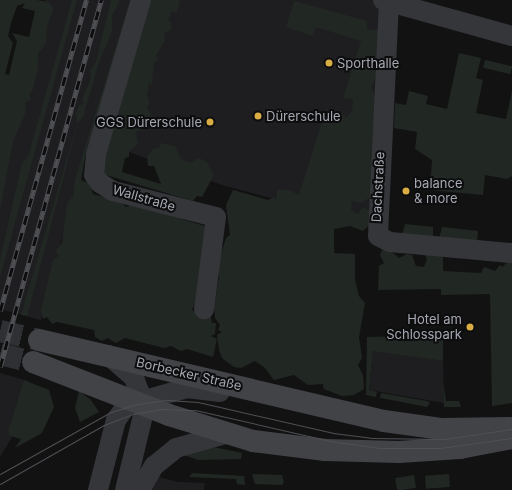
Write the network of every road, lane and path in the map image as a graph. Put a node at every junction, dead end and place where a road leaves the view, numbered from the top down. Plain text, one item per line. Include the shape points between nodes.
1 (141, 0) edge
2 (386, 1) edge
3 (512, 36) edge
4 (512, 254) edge
5 (204, 309) dead end
6 (39, 340) tunnel mouth
7 (108, 355) junction
8 (33, 362) tunnel mouth
9 (141, 402) junction
10 (340, 411) junction
11 (512, 428) edge
12 (225, 434) junction
13 (512, 438) edge
14 (98, 490) edge
15 (125, 490) edge
16 (140, 490) edge

1 - 5 street, Wallstraße via 96,154 94,175 100,183 113,191 216,217
2 - 3 street, Dachstraße
2 - 4 street, Dachstraße via 378,236 390,242
6 - 7 street, Borbecker Straße
7 - 9 street via 134,378
7 - 10 street, Borbecker Straße
8 - 9 street
9 - 10 street, Borbecker Straße via 200,388 278,406
9 - 12 street
9 - 14 street via 124,407 116,420
9 - 15 street
10 - 11 street, Borbecker Straße via 442,429
12 - 13 street via 288,447 364,452 446,449
12 - 16 street via 176,448 154,466

